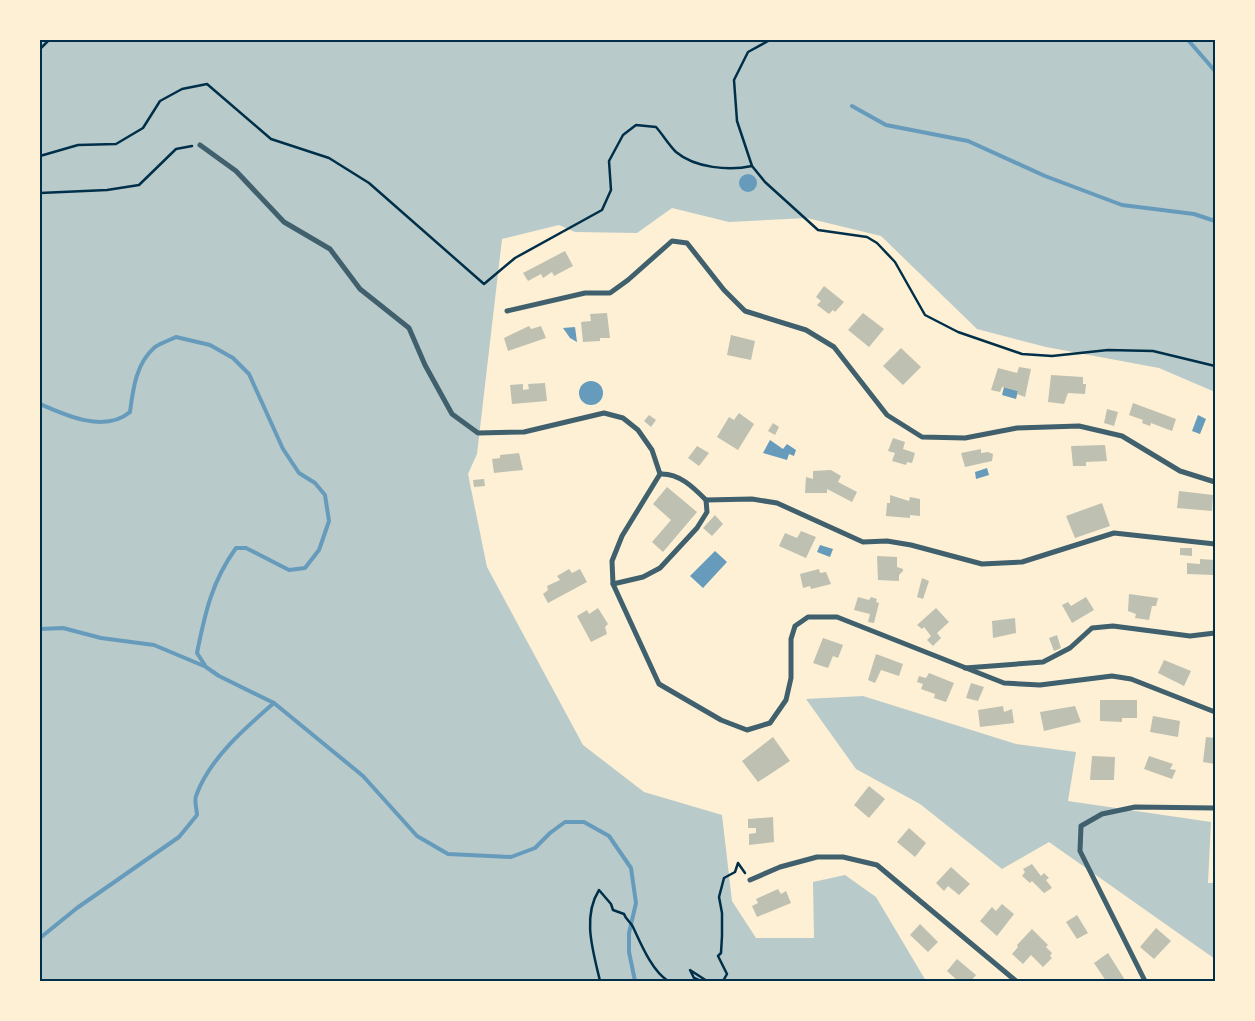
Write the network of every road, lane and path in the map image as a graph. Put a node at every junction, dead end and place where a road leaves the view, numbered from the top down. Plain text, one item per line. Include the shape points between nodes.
1 (49, 40) edge
2 (770, 40) edge
3 (40, 48) edge
4 (200, 144) joint
5 (40, 156) edge
6 (752, 166) junction
7 (40, 193) edge
8 (507, 312) dead end
9 (1215, 366) edge
10 (660, 474) junction
11 (1215, 482) edge
12 (706, 500) junction
13 (1215, 544) edge
14 (612, 584) junction
15 (1215, 633) edge
16 (963, 668) junction
17 (1215, 712) edge
18 (1215, 808) edge
19 (750, 880) joint
20 (600, 981) edge
21 (668, 981) edge
22 (701, 981) edge
23 (707, 981) edge
24 (723, 981) edge
25 (1016, 981) edge
26 (1145, 981) edge

1 - 3 path
2 - 6 path via 748,52 734,80 737,121
4 - 7 path via 176,149 140,185
4 - 10 street via 236,171 284,222 330,249 360,288 409,328 452,414 478,433 524,432 604,413 623,418 638,430 652,450
5 - 6 path via 78,144 116,144 143,128 160,101 182,89 207,84 271,139 329,158 369,183 484,284 515,258 602,210 611,190 609,160 623,135 636,125 656,127 677,152 699,163 722,168
6 - 9 path via 818,230 867,237 878,243 895,262 925,315 958,332 1022,354 1052,356 1108,350 1153,351
8 - 11 street via 585,293 610,293 672,241 687,243 745,311 806,330 834,347 887,415 922,437 965,438 1017,428 1079,426 1122,436 1180,471
10 - 12 street via 668,474 689,484
10 - 14 street via 622,536 612,561
12 - 13 street via 752,499 777,504 864,542 911,545 982,564 1022,562 1114,533
12 - 14 street via 707,512 697,528 660,568 643,577
14 - 16 street via 659,684 721,720 747,730 770,723 786,700 791,678 791,639 795,626 808,617 836,617
15 - 16 street via 1190,636 1113,626 1092,628 1070,648 1043,662
16 - 17 street via 1004,684 1040,685 1112,676 1131,679
18 - 26 street via 1136,807 1102,814 1081,826 1080,851
19 - 24 path via 738,863 734,872 724,878 718,897 722,936 718,956 727,974
19 - 25 street via 780,867 817,857 843,857 876,866
20 - 21 path via 589,933 599,890 613,910 624,914 633,925 645,953 660,976
22 - 23 path via 694,978 690,970

